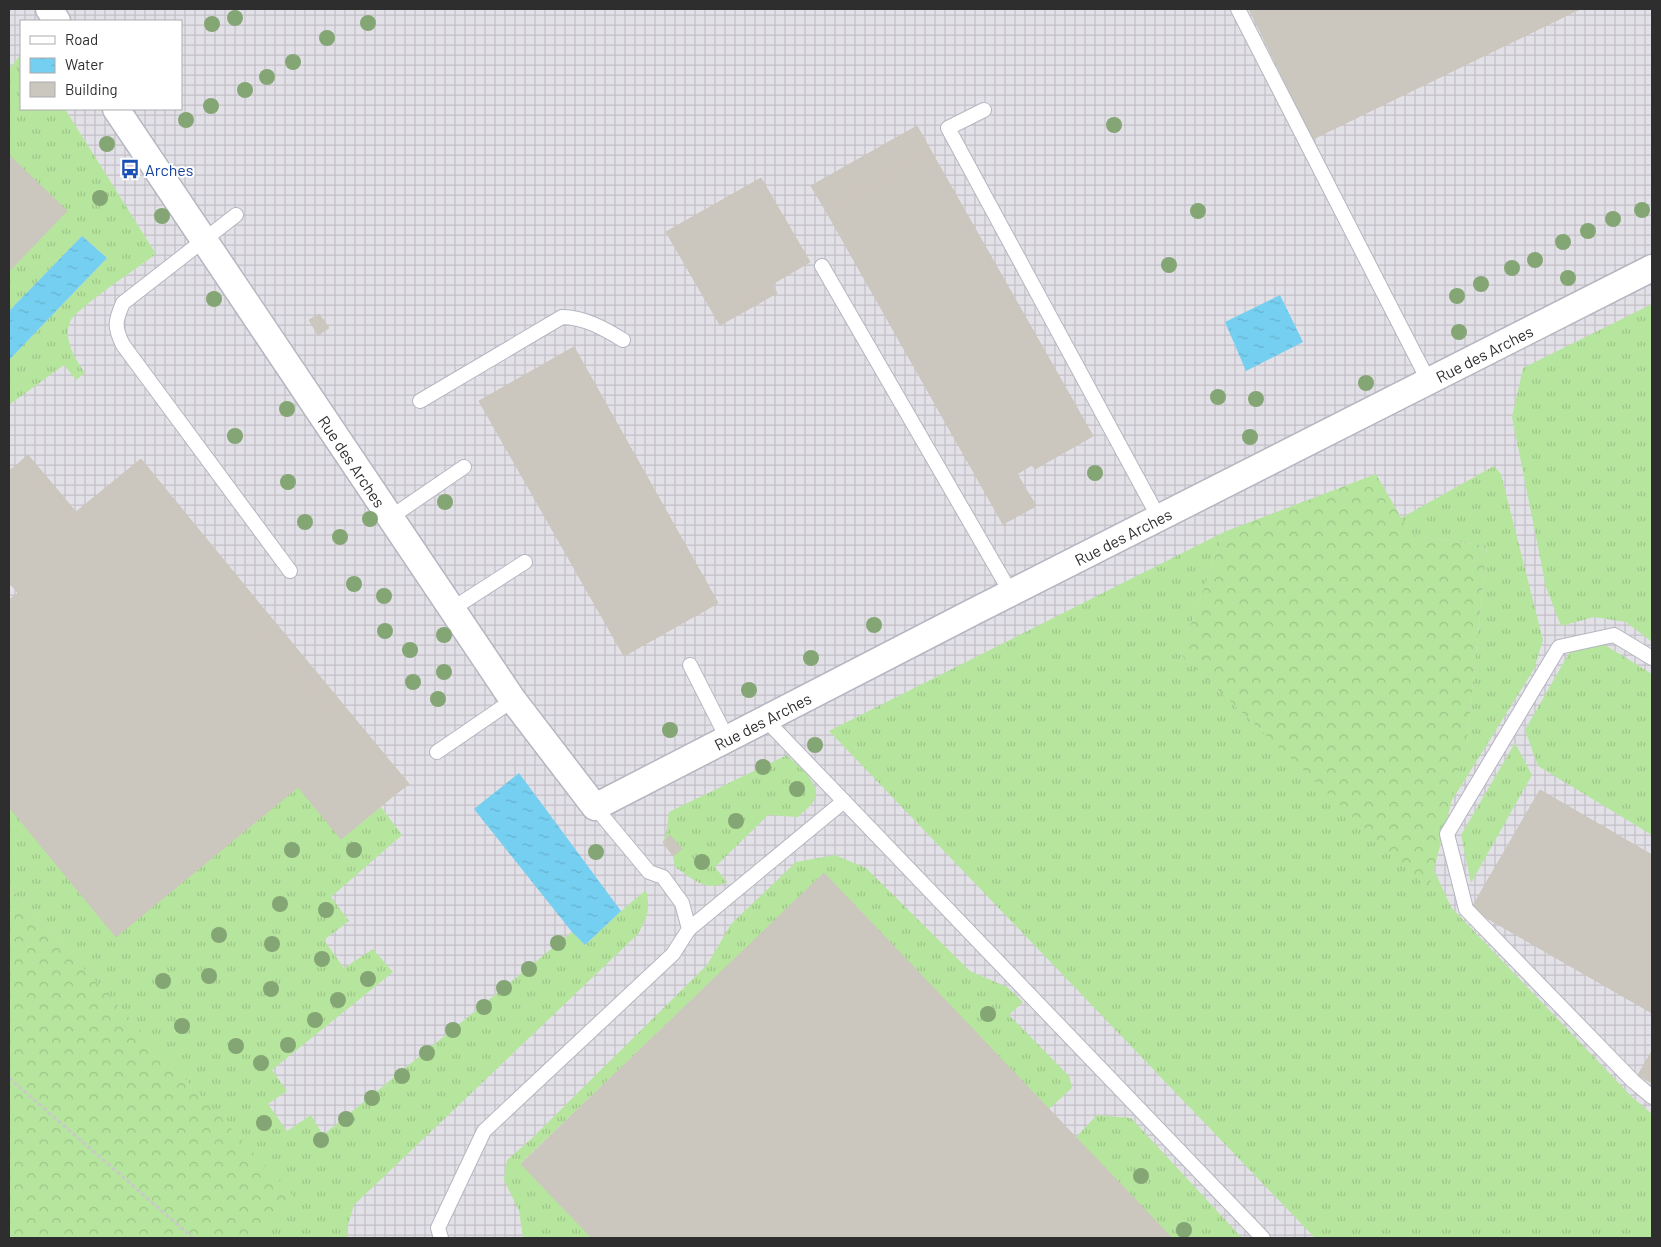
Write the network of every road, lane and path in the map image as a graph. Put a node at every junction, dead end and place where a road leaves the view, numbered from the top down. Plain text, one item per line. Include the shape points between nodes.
1 (49, 9) edge
2 (1238, 9) edge
3 (57, 20) edge
4 (117, 110) edge
5 (984, 110) dead end
6 (236, 214) dead end
7 (204, 240) junction
8 (822, 266) dead end
9 (1652, 268) edge
10 (624, 340) dead end
11 (1429, 382) junction
12 (420, 401) dead end
13 (464, 467) dead end
14 (391, 517) junction
15 (1159, 518) junction
16 (525, 562) dead end
17 (290, 571) dead end
18 (1011, 593) junction
19 (452, 609) junction
20 (1652, 658) edge
21 (690, 666) dead end
22 (513, 700) junction
23 (766, 720) junction
24 (727, 738) junction
25 (437, 752) dead end
26 (844, 801) junction
27 (595, 807) junction
28 (689, 929) junction
29 (9, 1078) edge
30 (1652, 1097) edge
31 (193, 1238) edge
32 (441, 1238) edge
33 (1263, 1238) edge

1 - 3 street
2 - 11 lane
4 - 7 street, Rue des Arches
5 - 15 lane via 948,128
6 - 7 lane
7 - 14 street, Rue des Arches
7 - 17 lane via 123,303 116,318 116,331 123,345
8 - 18 lane
9 - 11 street, Rue des Arches
10 - 12 lane via 574,317 562,317
11 - 15 street, Rue des Arches
13 - 14 lane
14 - 19 street, Rue des Arches
15 - 18 street, Rue des Arches
16 - 19 lane
18 - 23 street, Rue des Arches
19 - 22 street, Rue des Arches
20 - 30 lane via 1614,635 1559,647 1447,834 1466,909
21 - 24 lane
22 - 25 lane
22 - 27 street, Rue des Arches
23 - 24 street, Rue des Arches
23 - 26 lane
24 - 27 street, Rue des Arches
26 - 28 lane
26 - 33 lane
27 - 28 lane, Rue des Arches via 649,872 663,877 682,903
28 - 32 lane via 673,954 484,1131 438,1228
29 - 31 path

